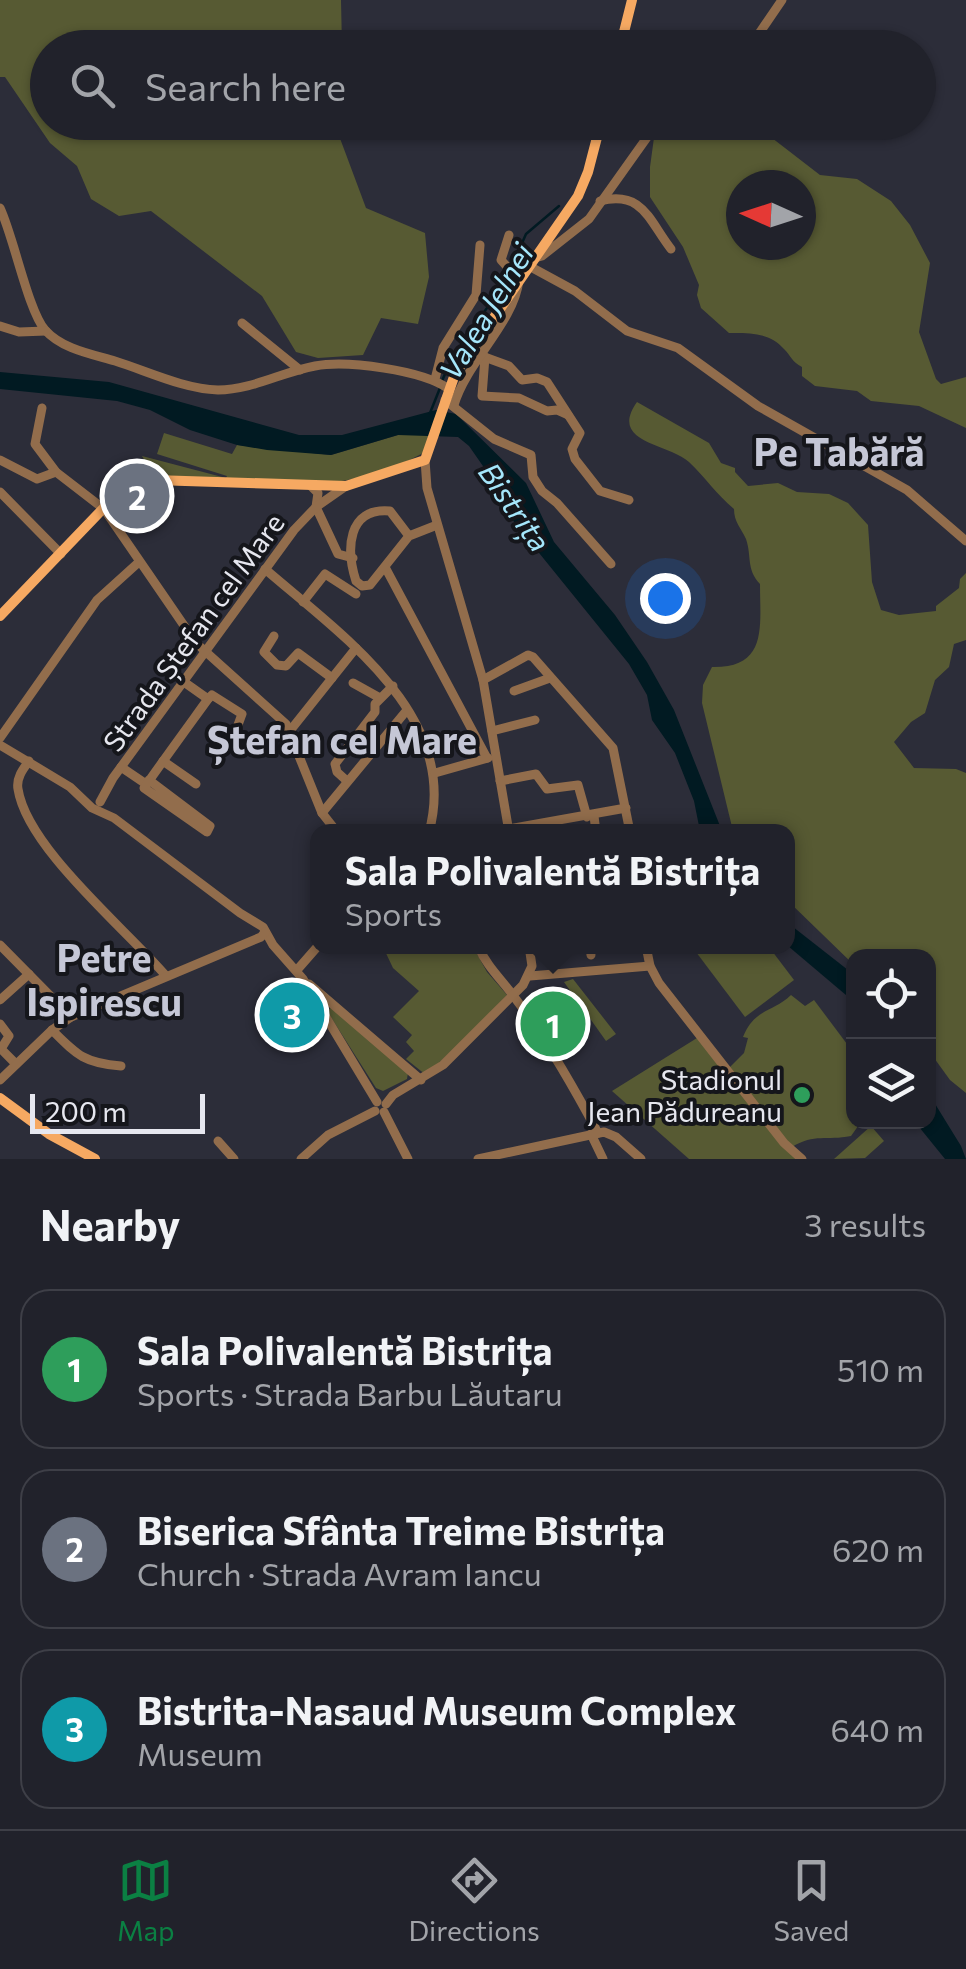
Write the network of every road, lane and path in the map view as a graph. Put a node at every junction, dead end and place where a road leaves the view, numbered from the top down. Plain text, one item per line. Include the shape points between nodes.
1 (632, 0) edge
2 (782, 0) edge
3 (624, 30) edge
4 (761, 30) edge
5 (596, 140) edge
6 (645, 140) edge
7 (600, 201) junction
8 (0, 208) edge
9 (509, 235) dead end
10 (480, 245) dead end
11 (671, 249) dead end
12 (532, 262) junction
13 (512, 273) junction
14 (242, 323) dead end
15 (0, 326) edge
16 (46, 331) junction
17 (482, 356) junction
18 (300, 370) junction
19 (444, 393) junction
20 (42, 408) dead end
21 (568, 415) junction
22 (427, 454) junction
23 (0, 460) edge
24 (56, 472) junction
25 (311, 486) junction
26 (346, 486) junction
27 (0, 492) edge
28 (629, 500) dead end
29 (316, 508) junction
30 (104, 509) junction
31 (437, 525) junction
32 (409, 536) junction
33 (966, 540) edge
34 (61, 554) junction
35 (352, 558) junction
36 (140, 562) junction
37 (611, 564) dead end
38 (386, 567) junction
39 (265, 569) junction
40 (356, 594) dead end
41 (303, 602) junction
42 (0, 616) edge
43 (274, 636) dead end
44 (356, 648) junction
45 (205, 652) junction
46 (332, 678) junction
47 (550, 678) junction
48 (483, 680) junction
49 (184, 682) junction
50 (353, 683) dead end
51 (244, 686) junction
52 (392, 686) junction
53 (514, 691) dead end
54 (380, 698) junction
55 (208, 699) junction
56 (230, 705) junction
57 (406, 710) junction
58 (535, 720) dead end
59 (234, 732) dead end
60 (290, 732) junction
61 (492, 732) junction
62 (0, 742) edge
63 (492, 757) junction
64 (30, 761) junction
65 (163, 762) junction
66 (121, 767) junction
67 (435, 772) junction
68 (347, 781) junction
69 (500, 781) junction
70 (148, 782) junction
71 (196, 784) dead end
72 (96, 802) junction
73 (626, 808) junction
74 (322, 813) junction
75 (590, 816) junction
76 (331, 824) edge
77 (431, 824) edge
78 (508, 824) edge
79 (569, 824) edge
80 (593, 824) edge
81 (629, 824) edge
82 (258, 932) junction
83 (0, 945) edge
84 (313, 954) edge
85 (482, 954) edge
86 (529, 954) edge
87 (648, 954) edge
88 (650, 966) junction
89 (29, 974) junction
90 (300, 974) junction
91 (166, 976) junction
92 (530, 976) junction
93 (512, 994) junction
94 (0, 1000) edge
95 (71, 1018) junction
96 (0, 1024) edge
97 (52, 1030) junction
98 (16, 1064) junction
99 (120, 1066) dead end
100 (0, 1080) edge
101 (421, 1080) junction
102 (0, 1100) edge
103 (381, 1107) junction
104 (594, 1133) junction
105 (218, 1141) dead end
106 (518, 1155) edge
107 (308, 1156) edge
108 (86, 1159) edge
109 (95, 1159) edge
110 (234, 1159) edge
111 (408, 1159) edge
112 (478, 1159) edge
113 (603, 1159) edge
114 (641, 1159) edge
115 (802, 1159) edge

1 - 3 main road
2 - 4 street
5 - 12 main road via 578,196
6 - 7 street
7 - 11 street via 621,198 640,206
7 - 12 street via 589,219
8 - 16 street
9 - 13 street via 501,255
10 - 19 street via 476,296 443,348
12 - 13 main road
12 - 33 street via 627,331 678,348 769,413 906,490
13 - 17 street via 507,312
13 - 19 main road
14 - 18 street
15 - 16 street
16 - 18 street via 74,349 214,390
17 - 19 street
17 - 21 street via 510,366 522,380 548,382
17 - 21 street via 482,396 519,398
18 - 19 street via 338,364
19 - 22 main road
19 - 37 street via 488,435 531,455 542,491
20 - 24 street via 35,444
21 - 28 street via 580,433 574,459 600,490
22 - 26 main road, Strada Ștefan cel Mare
22 - 31 street
23 - 24 street via 37,479
24 - 30 street
25 - 26 main road
25 - 29 street, Strada Ștefan cel Mare via 318,493
25 - 30 main road via 142,480
26 - 29 street, Strada Ștefan cel Mare
27 - 34 street
29 - 35 street via 338,554
29 - 39 street, Strada Ștefan cel Mare
30 - 34 main road
30 - 36 street
31 - 32 street
31 - 48 street
32 - 35 street via 394,514 378,510 352,528
32 - 38 street
34 - 42 main road
35 - 38 street via 362,586
36 - 45 street
36 - 62 street via 97,600
38 - 63 street
39 - 41 street
39 - 45 street, Strada Ștefan cel Mare
40 - 41 street via 328,574
41 - 44 street
43 - 46 street via 264,652 278,665 298,653
44 - 46 street
44 - 52 street
45 - 49 street, Strada Ștefan cel Mare
45 - 51 street
46 - 60 street
47 - 48 street via 530,655
47 - 53 street
47 - 73 street via 612,748
48 - 61 street
49 - 55 street
49 - 66 street, Strada Ștefan cel Mare
50 - 54 street
51 - 56 street
51 - 60 street
52 - 54 street
52 - 57 street
54 - 68 street via 335,764
55 - 56 street via 215,694
55 - 65 street
56 - 59 street via 243,716
57 - 67 street
57 - 68 street
58 - 61 street
60 - 74 street
61 - 63 street
62 - 64 street
63 - 67 street
63 - 69 street
64 - 72 street
64 - 91 street via 18,790 44,846
65 - 70 street
65 - 71 street
66 - 70 street
66 - 72 street, Strada Ștefan cel Mare
67 - 77 street
68 - 74 street
69 - 75 street via 536,774 547,789 580,786
69 - 78 street
70 - 70 street via 145,790 209,831 210,826
72 - 82 street
73 - 75 street
73 - 81 street
74 - 76 street
75 - 79 street
75 - 80 street
82 - 90 street
82 - 91 street
83 - 89 street
84 - 90 street
85 - 93 street
86 - 92 street
87 - 88 street
88 - 92 street
88 - 115 street via 729,1075
89 - 94 street
89 - 95 street
90 - 101 street
90 - 103 street
91 - 95 street
92 - 93 street
93 - 101 street via 471,1040
93 - 104 street via 572,1082
95 - 97 street
96 - 98 street via 8,1036 0,1049
97 - 98 street
97 - 99 street via 78,1056
98 - 100 street
101 - 103 street
102 - 108 main road
102 - 109 main road
103 - 107 street via 328,1135
103 - 111 street
104 - 106 street
104 - 113 street
104 - 114 street via 616,1137
105 - 110 street
106 - 112 street

